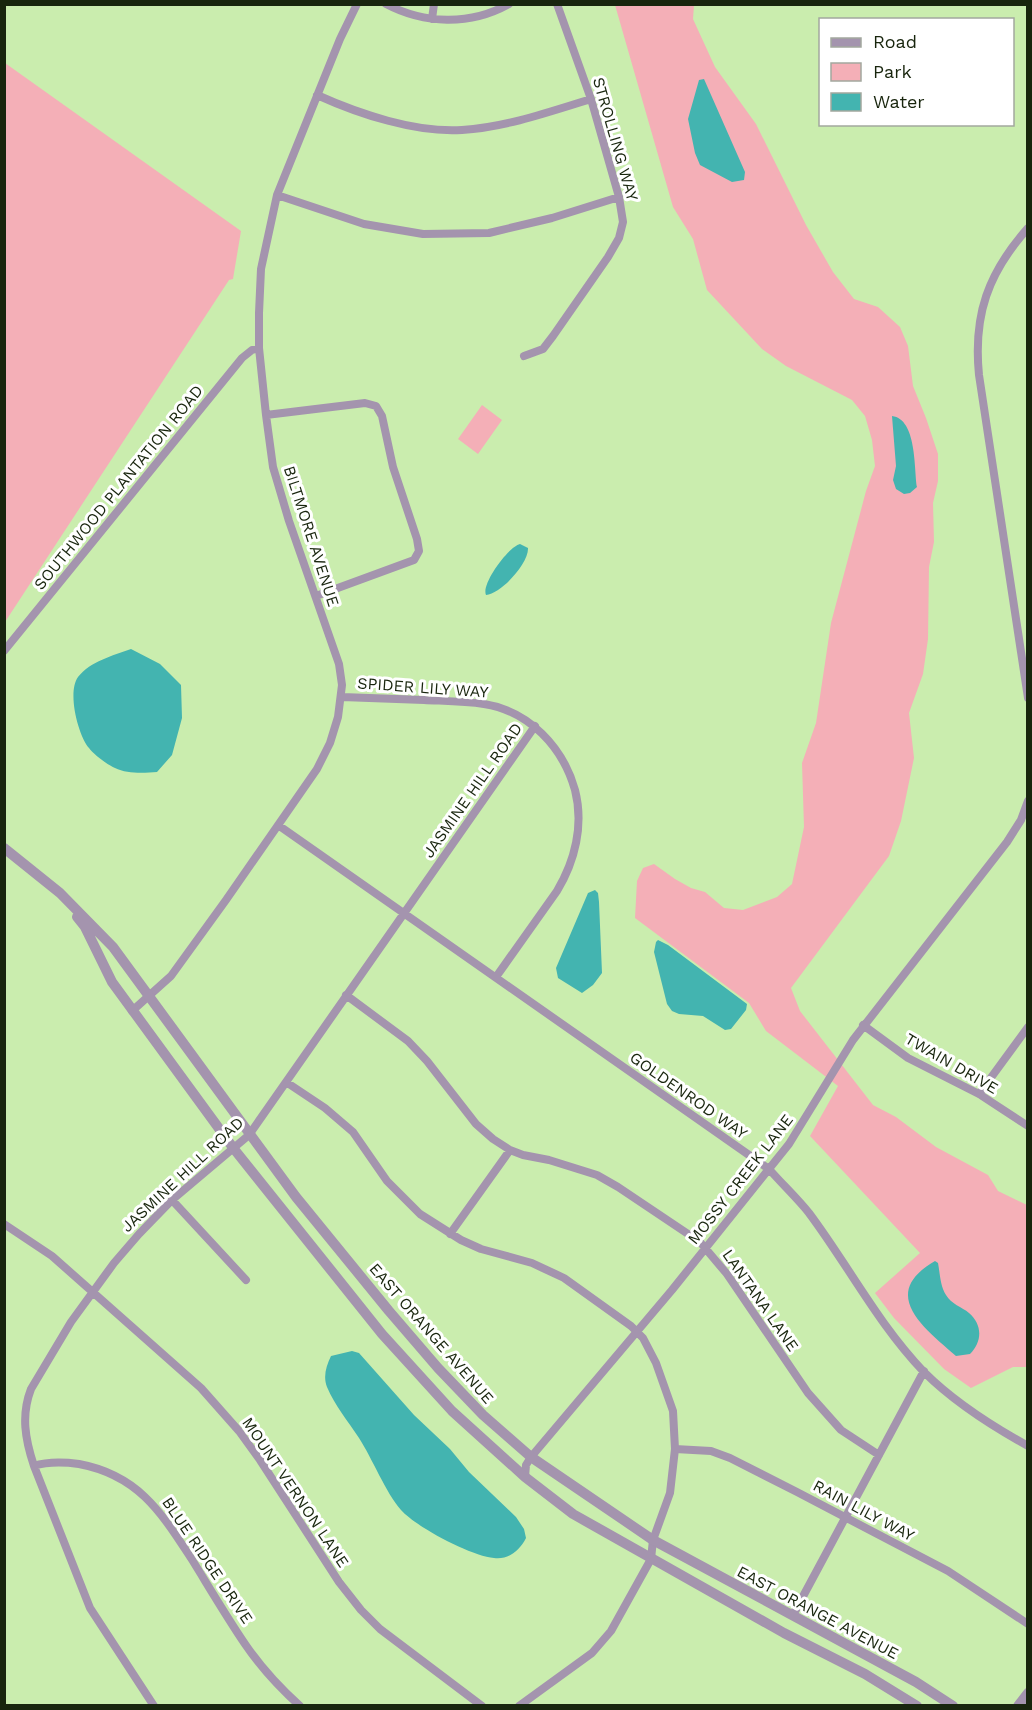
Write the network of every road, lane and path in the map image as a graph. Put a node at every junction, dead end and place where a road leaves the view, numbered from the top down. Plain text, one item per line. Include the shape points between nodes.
1 (357, 4) edge
2 (386, 4) edge
3 (434, 4) edge
4 (509, 4) edge
5 (557, 4) edge
6 (432, 19) junction
7 (317, 95) junction
8 (591, 99) junction
9 (277, 195) junction
10 (619, 197) junction
11 (1028, 228) edge
12 (259, 348) junction
13 (524, 356) dead end
14 (266, 415) junction
15 (315, 596) junction
16 (4, 651) edge
17 (342, 697) junction
18 (1028, 698) edge
19 (535, 726) junction
20 (1028, 801) edge
21 (1024, 822) edge
22 (278, 825) junction
23 (4, 848) edge
24 (60, 893) junction
25 (404, 913) junction
26 (496, 978) junction
27 (346, 995) junction
28 (149, 997) junction
29 (132, 1011) junction
30 (863, 1025) junction
31 (1028, 1027) edge
32 (286, 1082) junction
33 (979, 1094) junction
34 (1028, 1126) edge
35 (249, 1135) junction
36 (234, 1149) junction
37 (510, 1150) junction
38 (769, 1170) junction
39 (172, 1200) junction
40 (4, 1224) edge
41 (450, 1234) junction
42 (706, 1248) junction
43 (246, 1280) dead end
44 (92, 1292) junction
45 (636, 1331) junction
46 (924, 1371) junction
47 (1028, 1446) edge
48 (675, 1449) junction
49 (879, 1455) junction
50 (531, 1457) junction
51 (34, 1466) junction
52 (525, 1477) junction
53 (845, 1518) junction
54 (653, 1540) junction
55 (671, 1550) junction
56 (651, 1559) junction
57 (793, 1615) junction
58 (1028, 1624) edge
59 (1028, 1693) edge
60 (153, 1706) edge
61 (300, 1706) edge
62 (482, 1706) edge
63 (519, 1706) edge
64 (917, 1706) edge
65 (953, 1706) edge
66 (1018, 1706) edge

1 - 7 street, BILTMORE AVENUE
2 - 6 street via 418,18
3 - 6 street
4 - 6 street via 481,16
5 - 8 street, STROLLING WAY
7 - 8 street via 374,117 411,126 461,130 507,124
7 - 9 street, BILTMORE AVENUE
8 - 10 street, STROLLING WAY
9 - 10 street via 364,224 423,234 489,233 552,219
9 - 12 street, BILTMORE AVENUE via 261,268
10 - 13 street, STROLLING WAY via 623,223 608,257 543,349
11 - 18 street via 1003,258 987,290 978,350
12 - 14 street, BILTMORE AVENUE
12 - 16 street, SOUTHWOOD PLANTATION ROAD via 242,358
14 - 15 street, BILTMORE AVENUE via 281,496
14 - 15 street via 365,403 376,406 417,539 417,555 407,564
15 - 17 street, BILTMORE AVENUE via 339,664
17 - 19 street, SPIDER LILY WAY via 486,704
17 - 22 street, BILTMORE AVENUE via 326,754
19 - 25 street, JASMINE HILL ROAD
19 - 26 street, SPIDER LILY WAY via 553,745 567,769 576,797 578,831 565,878
20 - 21 street, MOSSY CREEK LANE
21 - 30 street, MOSSY CREEK LANE
22 - 25 street, GOLDENROD WAY
22 - 28 street, BILTMORE AVENUE via 171,976
23 - 24 street, EAST ORANGE AVENUE
24 - 28 street, EAST ORANGE AVENUE via 113,947
24 - 29 street, EAST ORANGE AVENUE via 85,927 112,982
25 - 26 street, GOLDENROD WAY
25 - 27 street, JASMINE HILL ROAD
26 - 38 street, GOLDENROD WAY
27 - 32 street, JASMINE HILL ROAD
27 - 37 street, LANTANA LANE via 408,1041 476,1124
28 - 29 street, BILTMORE AVENUE
28 - 35 street, EAST ORANGE AVENUE
29 - 36 street, EAST ORANGE AVENUE
30 - 33 street, TWAIN DRIVE via 908,1058
30 - 38 street, MOSSY CREEK LANE via 798,1131
31 - 33 street
32 - 35 street, JASMINE HILL ROAD
32 - 41 street via 339,1119 404,1199
33 - 34 street, TWAIN DRIVE
35 - 36 street, JASMINE HILL ROAD
35 - 50 street, EAST ORANGE AVENUE via 438,1368
36 - 39 street, JASMINE HILL ROAD
36 - 52 street, EAST ORANGE AVENUE via 382,1334 452,1411
37 - 41 street
37 - 42 street, LANTANA LANE via 597,1175
38 - 42 street, MOSSY CREEK LANE
38 - 46 street, GOLDENROD WAY via 809,1214 887,1328
39 - 43 street
39 - 44 street, JASMINE HILL ROAD
40 - 44 street, MOUNT VERNON LANE via 52,1256
41 - 45 street via 482,1249 549,1270
42 - 45 street, MOSSY CREEK LANE
42 - 49 street, LANTANA LANE via 808,1393 841,1430
44 - 51 street, JASMINE HILL ROAD via 38,1375 27,1399 25,1435
44 - 62 street, MOUNT VERNON LANE via 201,1388 228,1417 339,1582 366,1615
45 - 48 street via 656,1363 673,1411
45 - 50 street, MOSSY CREEK LANE
46 - 47 street, GOLDENROD WAY via 960,1403
46 - 49 street
48 - 53 street, RAIN LILY WAY via 711,1451 730,1458
48 - 54 street via 670,1493
49 - 53 street
50 - 52 street, MOSSY CREEK LANE
50 - 54 street, EAST ORANGE AVENUE
51 - 60 street, JASMINE HILL ROAD via 90,1608
51 - 61 street, BLUE RIDGE DRIVE via 55,1462 87,1466 124,1480 145,1496 170,1526 246,1645
52 - 56 street, EAST ORANGE AVENUE via 573,1514
53 - 57 street
53 - 58 street, RAIN LILY WAY via 948,1571
54 - 55 street, EAST ORANGE AVENUE
54 - 56 street
55 - 56 street
55 - 57 street, EAST ORANGE AVENUE
56 - 63 street via 611,1631 592,1653
56 - 64 street, EAST ORANGE AVENUE
57 - 65 street, EAST ORANGE AVENUE
59 - 66 street

